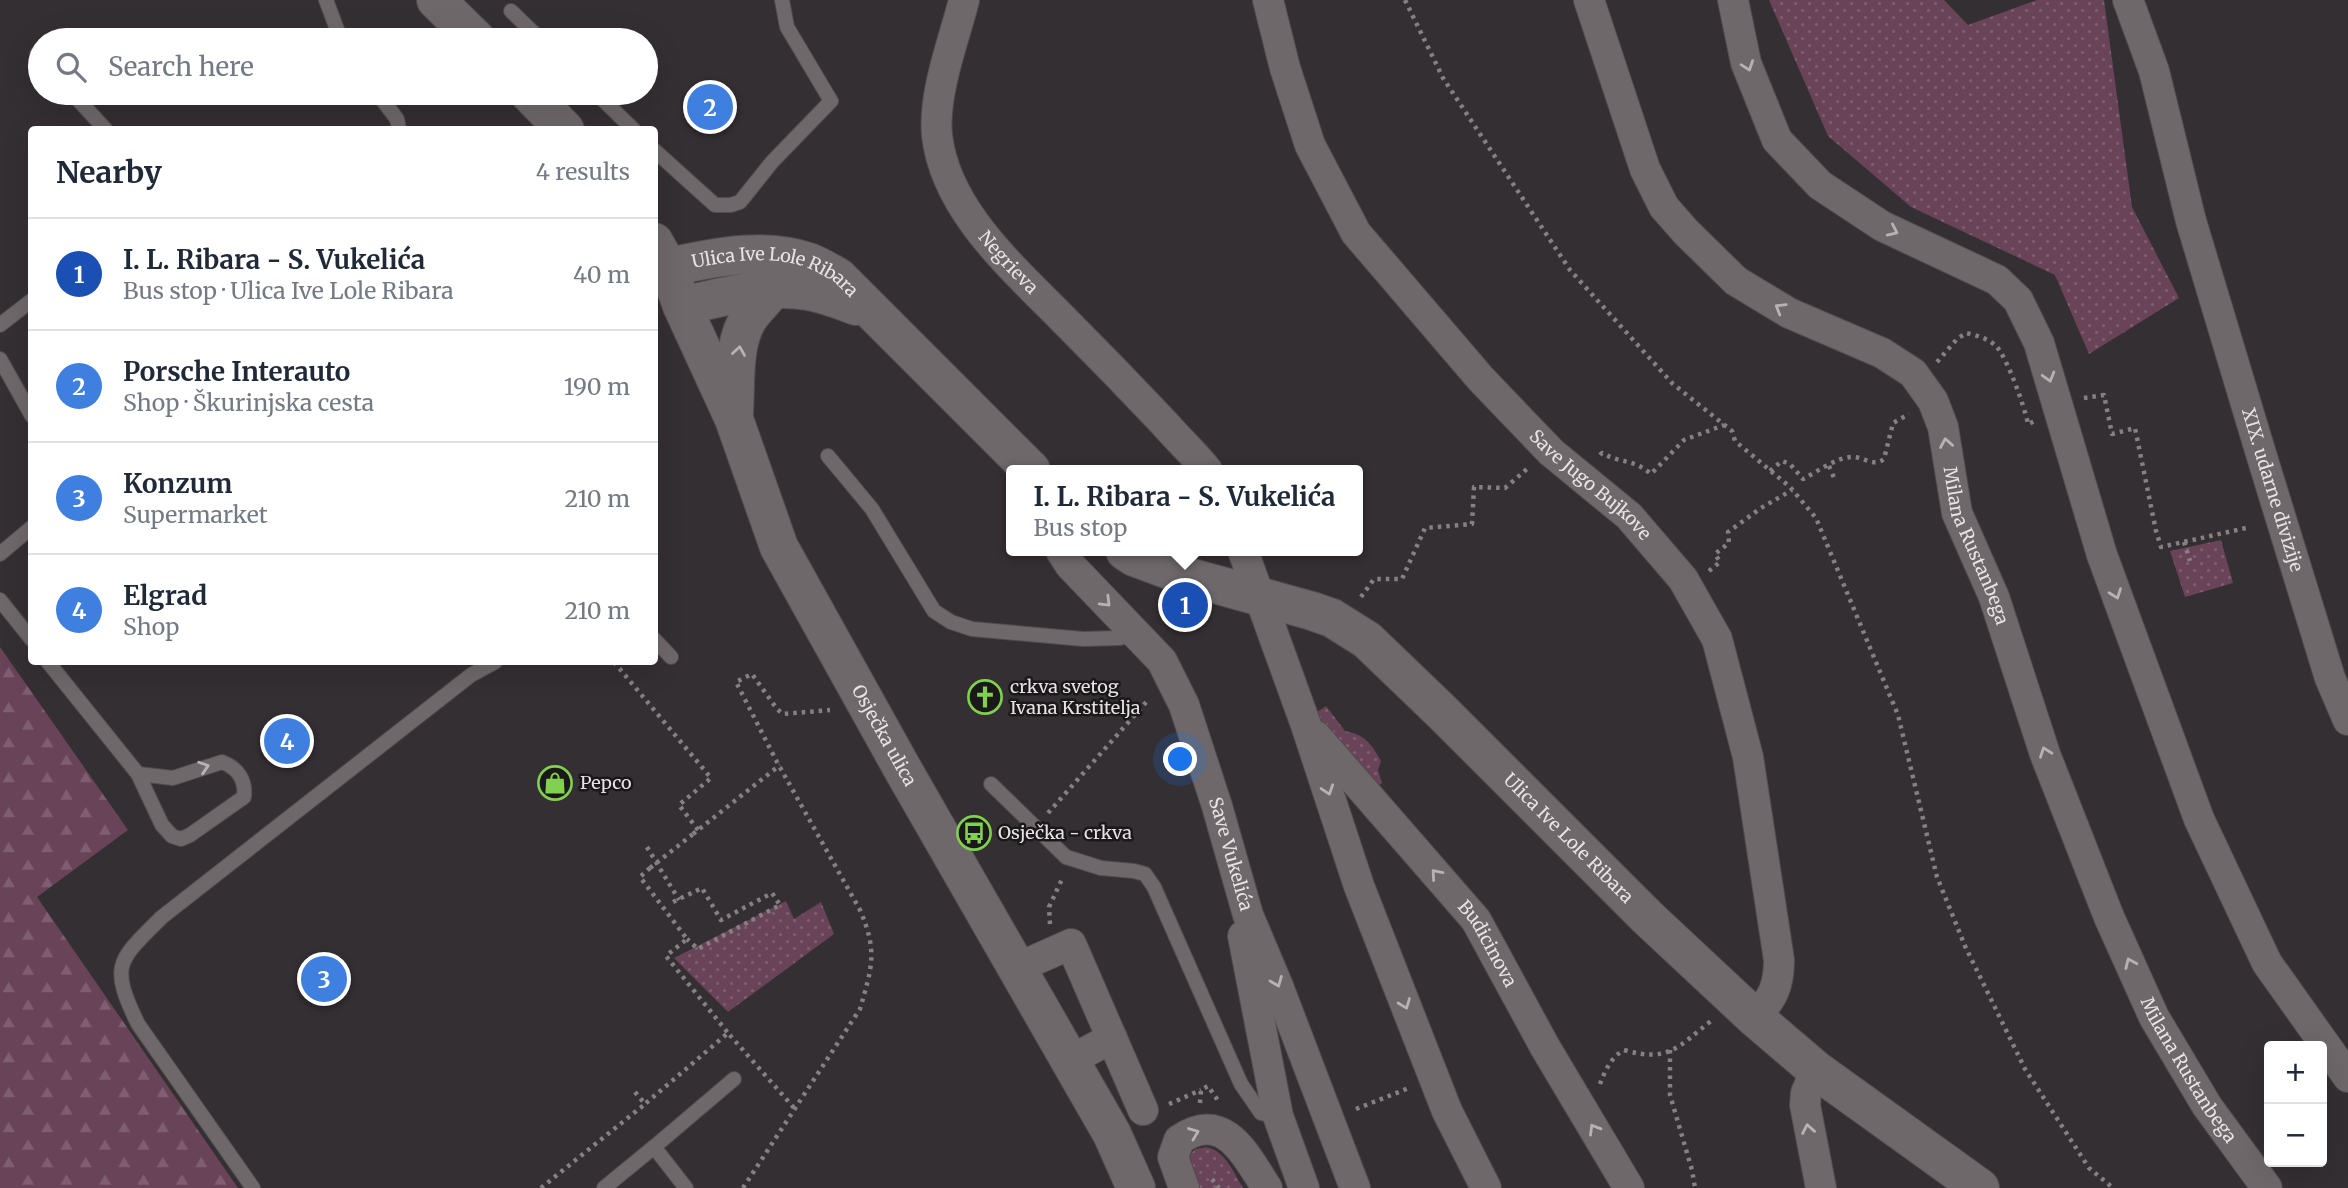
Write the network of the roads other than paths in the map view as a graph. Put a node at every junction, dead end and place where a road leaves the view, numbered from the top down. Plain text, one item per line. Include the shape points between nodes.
1 (326, 0) edge
2 (436, 0) edge
3 (782, 0) edge
4 (964, 0) edge
5 (1268, 0) edge
6 (1589, 0) edge
7 (1732, 0) edge
8 (2128, 0) edge
9 (511, 11) dead end
10 (336, 28) edge
11 (465, 28) edge
12 (529, 28) edge
13 (83, 105) edge
14 (386, 105) edge
15 (541, 105) edge
16 (608, 105) edge
17 (102, 126) edge
18 (398, 126) edge
19 (561, 126) edge
20 (630, 126) edge
21 (658, 154) edge
22 (669, 277) edge
23 (772, 290) junction
24 (28, 303) edge
25 (871, 312) junction
26 (0, 325) edge
27 (0, 359) edge
28 (27, 394) edge
29 (734, 419) junction
30 (828, 456) dead end
31 (1026, 465) edge
32 (1202, 465) edge
33 (28, 530) edge
34 (0, 554) edge
35 (1064, 556) edge
36 (1135, 556) edge
37 (1246, 556) edge
38 (1258, 595) junction
39 (0, 600) edge
40 (1136, 632) junction
41 (28, 635) edge
42 (658, 643) edge
43 (671, 657) dead end
44 (50, 665) edge
45 (472, 668) edge
46 (2348, 720) edge
47 (1306, 725) junction
48 (138, 774) junction
49 (991, 784) dead end
50 (1248, 915) junction
51 (1035, 960) dead end
52 (1736, 1016) junction
53 (1112, 1038) junction
54 (1084, 1053) dead end
55 (1816, 1070) junction
56 (2348, 1077) edge
57 (734, 1079) dead end
58 (1151, 1109) road end
59 (1279, 1116) junction
60 (654, 1147) junction
61 (1976, 1187) edge
62 (253, 1188) edge
63 (604, 1188) edge
64 (686, 1188) edge
65 (1136, 1188) edge
66 (1184, 1188) edge
67 (1266, 1188) edge
68 (1304, 1188) edge
69 (1355, 1188) edge
70 (1486, 1188) edge
71 (1629, 1188) edge
72 (1821, 1188) edge
73 (2267, 1188) edge

1 - 10 lane
2 - 11 street
3 - 21 lane via 787,27 831,102 740,202 731,205 715,205
4 - 32 street, Negrieva via 937,116 943,167 950,183 996,251
5 - 52 street, Save Jugo Bujkove via 1310,145 1356,233 1533,434 1629,516 1683,579 1717,639 1748,757 1779,960 1779,979 1765,1007
73 -> 6 street, Milana Rustanbega via 2207,1105 2154,1017 2109,917 2045,754 1994,597 1957,513 1943,427 1933,401 1913,373 1882,353 1789,313 1736,281 1664,207 1645,169
7 -> 56 street via 1746,63 1777,140 1819,185 1882,226 1997,280 2018,300 2039,343 2102,555 2199,819 2267,963
8 - 46 street, XIX. udarne divizije via 2154,71 2201,257 2330,678
9 - 12 lane
13 - 17 lane
14 - 18 lane
15 - 19 street
16 - 20 lane
22 - 23 street, Ulica Ive Lole Ribara
22 - 25 street, Ulica Ive Lole Ribara via 739,255 774,255 809,262 838,277
22 - 29 street, Osječka ulica
23 - 25 street, Ulica Ive Lole Ribara via 806,290
29 -> 23 street via 742,332
24 - 26 lane
25 - 31 street, Ulica Ive Lole Ribara
27 - 28 lane
29 - 65 street, Osječka ulica via 779,547 1112,1134
30 - 40 lane via 872,509 934,611 951,622 972,629 1083,639 1120,638
33 - 34 lane
35 -> 40 street, Save Vukelića
36 - 38 street, Ulica Ive Lole Ribara via 1181,575
37 - 38 street
38 - 47 street
38 - 52 street, Ulica Ive Lole Ribara via 1332,618 1367,640 1647,916
39 - 41 lane
40 - 50 street, Save Vukelića via 1162,661 1184,705
42 - 43 lane
44 - 48 lane
45 - 62 lane via 162,917 121,964 125,998 138,1024
47 -> 70 street via 1369,911 1447,1111
71 -> 47 street, Budicinova via 1476,920
48 -> 48 lane via 173,778 222,762 234,766 245,786 244,797 181,839 162,825
49 - 59 lane via 1066,857 1145,874 1241,1084 1261,1112
50 - 59 street via 1243,933
50 -> 69 street, Save Vukelića
51 - 53 street via 1071,944
52 - 55 street, Ulica Ive Lole Ribara
53 - 54 street
53 - 58 street
55 - 61 street, Ulica Ive Lole Ribara
72 -> 55 street via 1805,1105
57 - 60 lane
59 - 68 street
60 - 63 lane
60 - 64 lane
66 -> 67 street via 1173,1157 1178,1140 1200,1128 1227,1135

